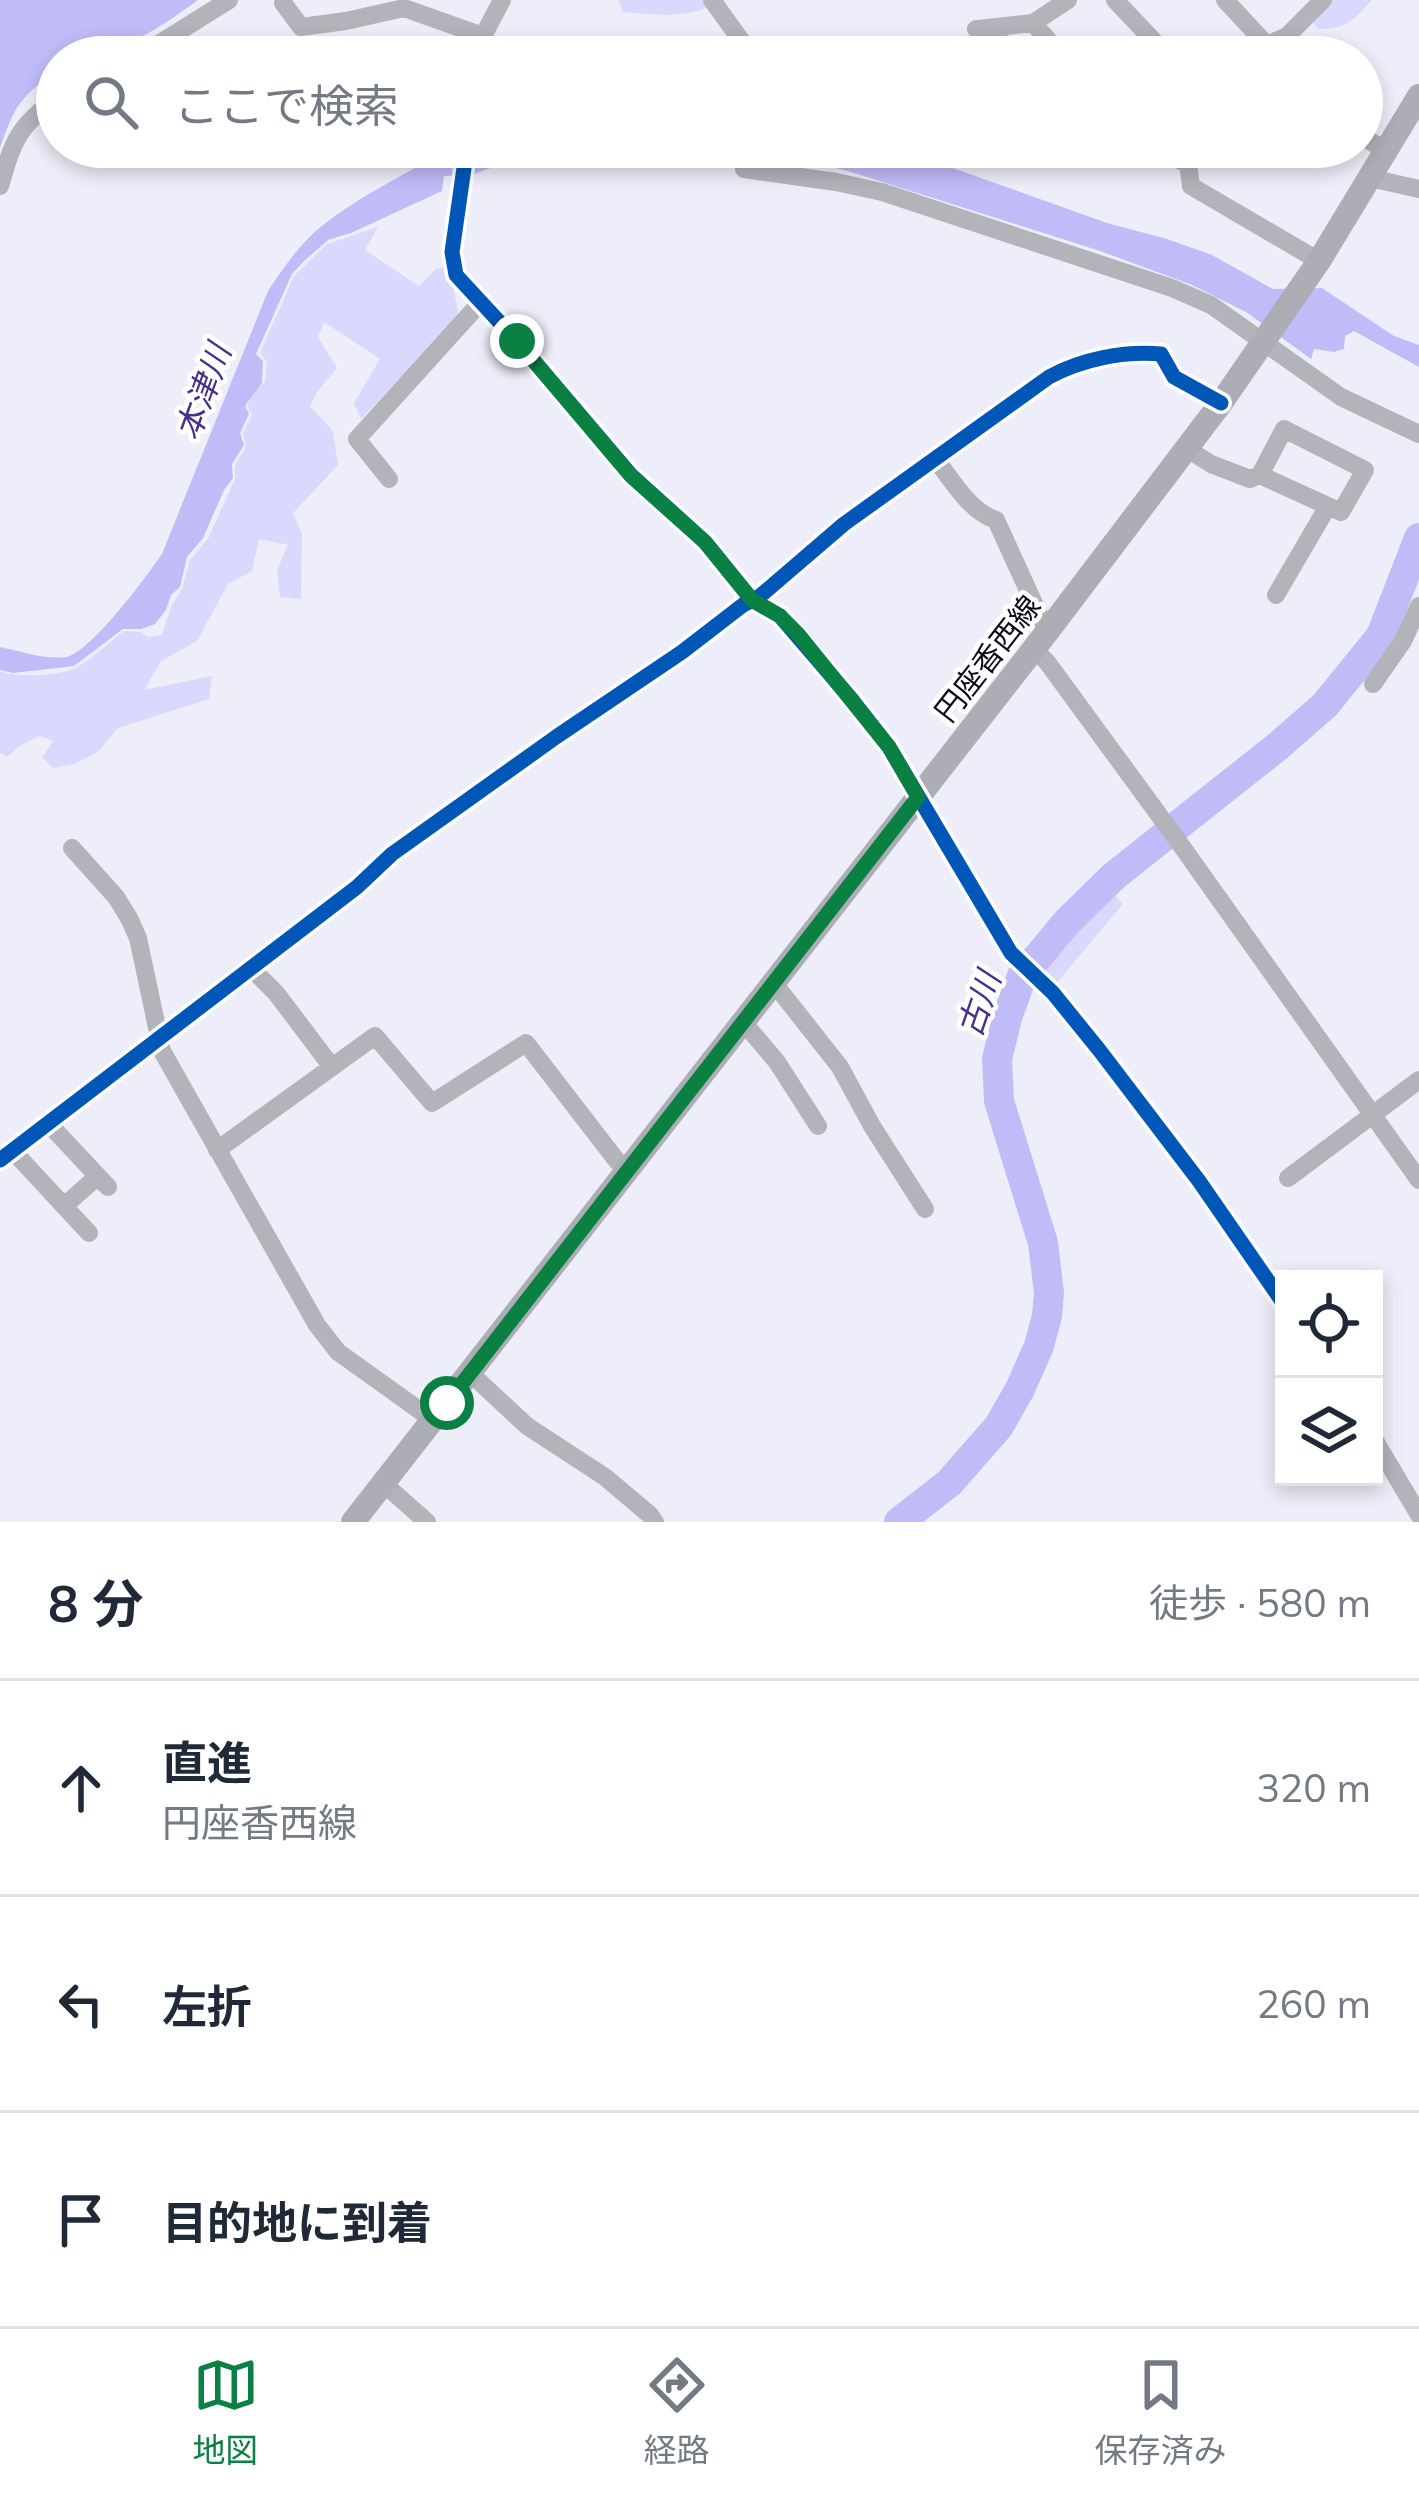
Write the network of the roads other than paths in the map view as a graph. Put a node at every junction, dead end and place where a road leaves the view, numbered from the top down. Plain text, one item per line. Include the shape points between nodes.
1 (229, 0) edge
2 (284, 0) edge
3 (502, 0) edge
4 (712, 0) edge
5 (1068, 0) edge
6 (1115, 0) edge
7 (1225, 0) edge
8 (1322, 0) edge
9 (1033, 23) junction
10 (172, 36) edge
11 (483, 36) joint
12 (738, 36) edge
13 (989, 36) edge
14 (1044, 36) edge
15 (1149, 36) edge
16 (1250, 36) edge
17 (1287, 36) edge
18 (1419, 96) edge
19 (36, 113) edge
20 (1383, 149) edge
21 (1386, 151) junction
22 (1383, 156) edge
23 (464, 168) edge
24 (1190, 168) edge
25 (1376, 168) edge
26 (744, 169) dead end
27 (1370, 178) junction
28 (0, 186) edge
29 (1419, 189) edge
30 (1319, 261) junction
31 (480, 303) junction
32 (1264, 340) junction
33 (1220, 403) junction
34 (1419, 434) edge
35 (1186, 448) junction
36 (936, 460) junction
37 (1260, 475) junction
38 (389, 479) dead end
39 (1328, 506) junction
40 (1276, 595) dead end
41 (752, 600) junction
42 (1419, 606) edge
43 (1040, 641) junction
44 (1372, 684) dead end
45 (918, 797) junction
46 (72, 848) dead end
47 (251, 968) junction
48 (773, 982) junction
49 (743, 1022) junction
50 (158, 1040) junction
51 (332, 1066) junction
52 (1419, 1080) edge
53 (1373, 1115) junction
54 (48, 1123) junction
55 (818, 1126) dead end
56 (217, 1150) junction
57 (6, 1155) edge
58 (627, 1169) junction
59 (1288, 1178) dead end
60 (1419, 1180) edge
61 (64, 1206) junction
62 (925, 1209) dead end
63 (89, 1233) dead end
64 (1275, 1291) edge
65 (470, 1373) junction
66 (433, 1420) junction
67 (1383, 1454) edge
68 (384, 1484) junction
69 (1419, 1515) edge
70 (353, 1522) edge
71 (427, 1522) edge
72 (655, 1522) edge

1 - 10 street
2 - 11 street via 301,27 404,8
3 - 11 street
4 - 12 street
5 - 9 street
6 - 15 street
7 - 16 street
8 - 17 street
9 - 13 street via 976,29
9 - 14 street
18 - 21 main road, 円座香西線
19 - 28 street via 13,143
20 - 21 street
21 - 22 main road, 円座香西線
23 - 31 street via 452,252 457,275
24 - 30 street via 1191,186
25 - 27 main road, 円座香西線
26 - 32 street via 883,192 1172,288
27 - 29 street
27 - 30 main road, 円座香西線
30 - 32 main road, 円座香西線
31 - 38 street via 357,439
31 - 41 street
32 - 33 main road, 円座香西線
32 - 34 street via 1341,397
33 - 35 main road, 円座香西線
33 - 36 street via 1174,377 1161,354 1088,361 1033,387
35 - 37 street via 1211,464
35 - 43 main road, 円座香西線
36 - 41 street
36 - 43 street via 971,505 996,520
37 - 39 street
37 - 39 street via 1284,429 1365,470 1341,512
39 - 40 street
41 - 45 street via 798,634 889,747
41 - 47 street via 392,854
42 - 44 street
43 - 45 main road, 円座香西線
43 - 53 street via 1047,662
45 - 48 main road, 円座香西線
45 - 64 street via 1011,953 1100,1051
46 - 50 street via 116,897 138,938
47 - 50 street
47 - 51 street
48 - 49 main road, 円座香西線
48 - 62 street via 840,1067
49 - 55 street
49 - 58 main road, 円座香西線
50 - 54 street
50 - 56 street
51 - 56 street
51 - 58 street via 375,1036 432,1103 526,1042
52 - 53 street
53 - 59 street
53 - 60 street
54 - 57 street
54 - 61 street via 103,1181
56 - 66 street via 316,1325 338,1352
57 - 61 street
58 - 65 main road, 円座香西線
61 - 63 street
65 - 66 main road, 円座香西線
65 - 72 street
66 - 68 main road, 円座香西線
67 - 69 street
68 - 70 main road, 円座香西線
68 - 71 street

